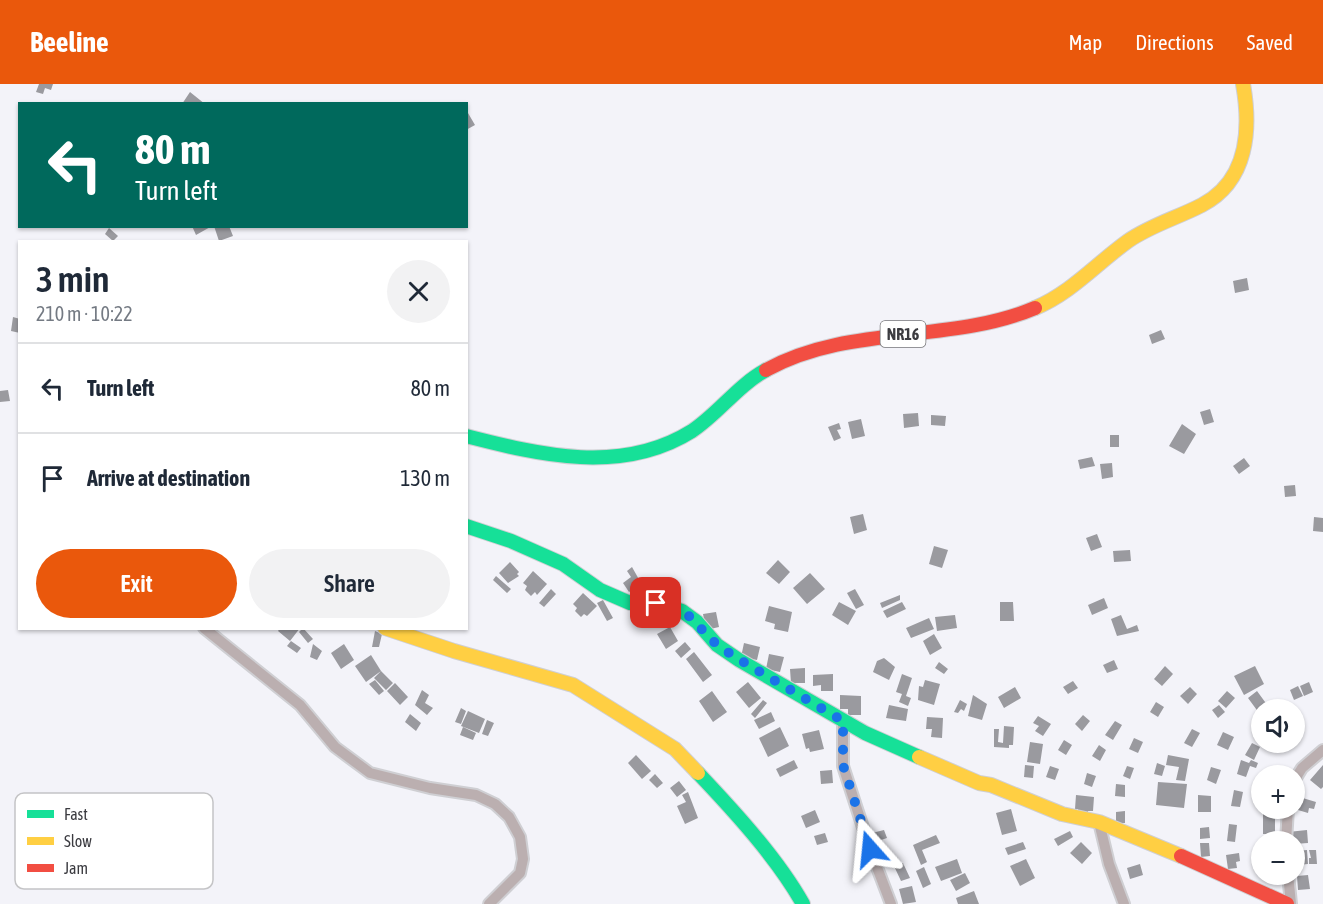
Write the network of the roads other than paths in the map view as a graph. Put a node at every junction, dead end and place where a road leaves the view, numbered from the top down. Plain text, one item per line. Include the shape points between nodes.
1 (1243, 84) edge
2 (468, 437) edge
3 (468, 527) edge
4 (206, 630) edge
5 (393, 630) edge
6 (843, 721) junction
7 (1323, 750) edge
8 (1305, 765) edge
9 (1099, 822) junction
10 (1288, 885) edge
11 (489, 904) edge
12 (803, 904) edge
13 (891, 904) edge
14 (1124, 904) edge
15 (1289, 904) edge

1 - 2 main road, NR16 via 1245,146 1236,173 1227,185 1213,199 1126,242 1078,284 1042,306 987,324 847,340 779,361 754,376 690,432 638,453 574,458
3 - 6 main road via 563,564 600,590 630,603 656,603 687,614 717,645
4 - 11 street via 300,705 335,747 370,772 476,795 495,804 509,817 520,837 520,873
5 - 12 main road via 573,685 675,749 725,802
6 - 9 main road via 979,783 1062,814
6 - 13 street via 843,765
7 - 8 street
9 - 14 street
9 - 15 main road
10 - 15 street

